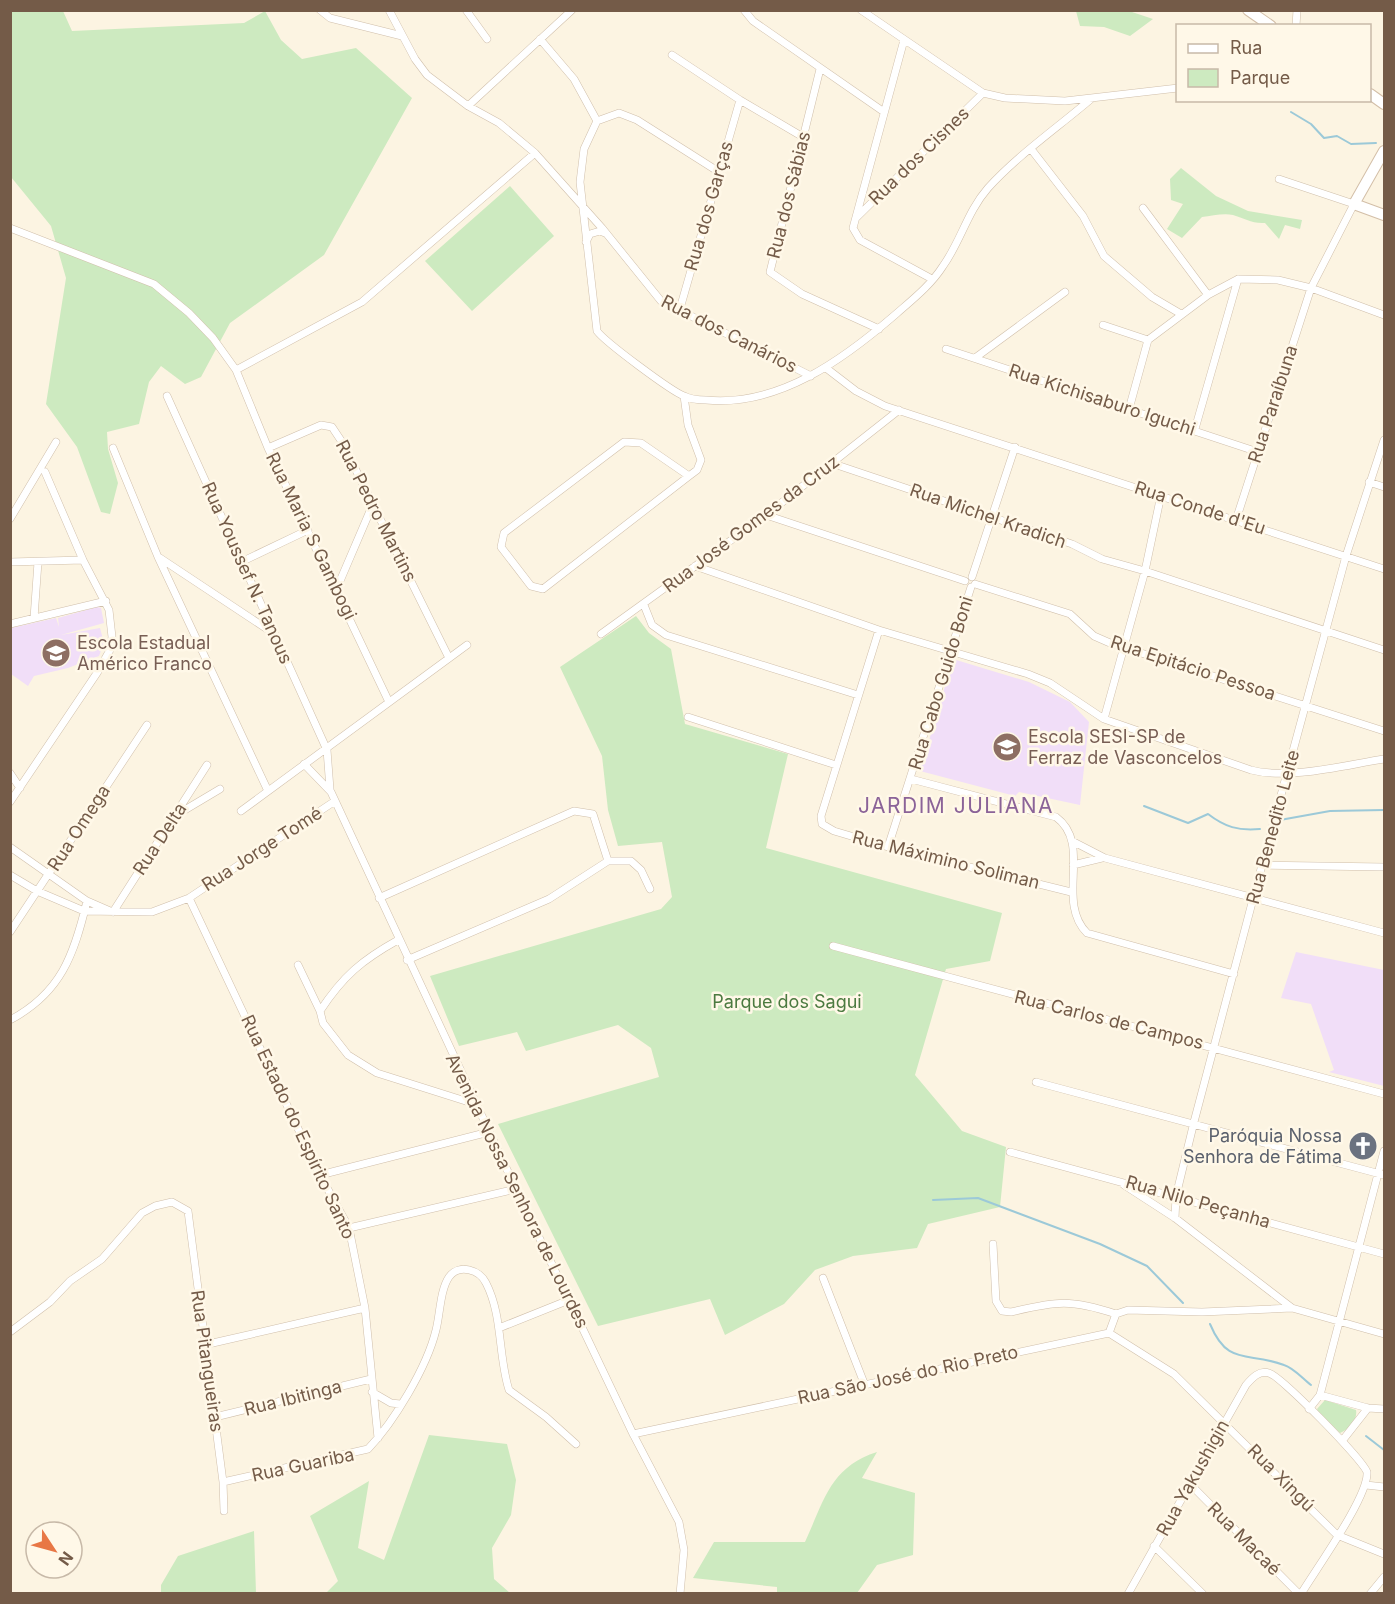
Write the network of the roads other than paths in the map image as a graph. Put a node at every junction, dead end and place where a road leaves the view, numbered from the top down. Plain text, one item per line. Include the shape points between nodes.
1 (320, 10) edge
2 (389, 10) edge
3 (466, 10) edge
4 (572, 10) edge
5 (744, 10) edge
6 (861, 10) edge
7 (1248, 10) edge
8 (1268, 24) edge
9 (402, 36) junction
10 (487, 39) dead end
11 (540, 39) junction
12 (904, 40) junction
13 (672, 55) dead end
14 (820, 69) junction
15 (1176, 88) edge
16 (983, 93) junction
17 (1091, 99) junction
18 (740, 100) junction
19 (468, 106) junction
20 (884, 112) junction
21 (597, 121) junction
22 (803, 137) junction
23 (1031, 149) junction
24 (1384, 151) edge
25 (535, 153) junction
26 (719, 172) junction
27 (1279, 179) dead end
28 (1354, 204) junction
29 (582, 205) junction
30 (1143, 208) dead end
31 (1384, 215) edge
32 (854, 219) junction
33 (10, 228) edge
34 (607, 235) junction
35 (586, 243) junction
36 (932, 279) junction
37 (1238, 279) junction
38 (1311, 288) junction
39 (1065, 292) dead end
40 (1208, 295) junction
41 (679, 312) junction
42 (1181, 314) junction
43 (1384, 315) edge
44 (1103, 325) dead end
45 (879, 329) junction
46 (1148, 340) junction
47 (946, 349) dead end
48 (975, 358) junction
49 (826, 368) junction
50 (236, 370) junction
51 (811, 376) junction
52 (167, 396) dead end
53 (684, 396) junction
54 (1129, 409) junction
55 (899, 410) junction
56 (1195, 429) junction
57 (1384, 440) edge
58 (56, 442) dead end
59 (1015, 447) junction
60 (113, 448) dead end
61 (268, 448) junction
62 (1258, 452) junction
63 (831, 463) junction
64 (45, 472) dead end
65 (689, 476) junction
66 (1370, 482) junction
67 (1384, 488) edge
68 (1161, 495) junction
69 (373, 504) junction
70 (766, 515) junction
71 (992, 516) junction
72 (10, 519) edge
73 (1236, 520) junction
74 (308, 530) junction
75 (1346, 556) junction
76 (158, 557) junction
77 (83, 560) junction
78 (10, 562) edge
79 (38, 562) junction
80 (242, 562) junction
81 (695, 566) junction
82 (1384, 568) edge
83 (1144, 570) junction
84 (971, 582) junction
85 (337, 588) junction
86 (106, 601) junction
87 (644, 605) junction
88 (34, 618) junction
89 (10, 624) edge
90 (879, 630) junction
91 (1325, 630) junction
92 (273, 633) junction
93 (601, 634) dead end
94 (466, 645) dead end
95 (1124, 647) junction
96 (951, 650) junction
97 (1384, 650) edge
98 (449, 658) junction
99 (858, 695) junction
100 (389, 702) junction
101 (1306, 704) junction
102 (688, 717) dead end
103 (1104, 719) junction
104 (147, 724) dead end
105 (1384, 731) edge
106 (327, 750) junction
107 (1384, 759) edge
108 (304, 764) junction
109 (207, 765) dead end
110 (836, 765) junction
111 (10, 773) edge
112 (1288, 773) junction
113 (911, 778) junction
114 (20, 788) junction
115 (220, 789) dead end
116 (268, 791) junction
117 (331, 792) junction
118 (335, 801) junction
119 (10, 802) edge
120 (241, 811) dead end
121 (176, 815) junction
122 (1072, 841) junction
123 (10, 847) edge
124 (888, 847) junction
125 (1104, 858) junction
126 (608, 861) junction
127 (1073, 865) junction
128 (1262, 865) junction
129 (1384, 867) edge
130 (49, 874) junction
131 (10, 875) edge
132 (650, 889) dead end
133 (37, 891) junction
134 (1071, 892) junction
135 (189, 898) junction
136 (379, 898) junction
137 (1254, 899) junction
138 (87, 901) junction
139 (84, 910) junction
140 (111, 912) junction
141 (10, 932) edge
142 (1384, 933) edge
143 (398, 940) junction
144 (833, 946) dead end
145 (407, 960) junction
146 (298, 965) dead end
147 (1234, 974) junction
148 (320, 1011) junction
149 (10, 1020) edge
150 (1214, 1048) junction
151 (1036, 1082) dead end
152 (1384, 1094) edge
153 (475, 1104) junction
154 (1194, 1122) junction
155 (489, 1132) junction
156 (1384, 1151) edge
157 (1010, 1152) dead end
158 (1382, 1174) edge
159 (320, 1175) junction
160 (1117, 1180) junction
161 (516, 1189) junction
162 (1176, 1196) junction
163 (1175, 1218) junction
164 (349, 1228) junction
165 (993, 1244) dead end
166 (1359, 1247) junction
167 (1384, 1254) edge
168 (823, 1278) dead end
169 (569, 1300) junction
170 (365, 1308) junction
171 (1292, 1308) junction
172 (1116, 1314) junction
173 (1338, 1322) junction
174 (499, 1328) junction
175 (10, 1332) edge
176 (1109, 1334) junction
177 (1384, 1334) edge
178 (204, 1345) junction
179 (371, 1379) junction
180 (864, 1383) junction
181 (372, 1392) junction
182 (1320, 1395) junction
183 (400, 1404) junction
184 (1368, 1408) junction
185 (1309, 1409) junction
186 (1384, 1409) edge
187 (215, 1417) junction
188 (1224, 1421) junction
189 (633, 1434) junction
190 (378, 1438) junction
191 (1341, 1441) junction
192 (576, 1443) dead end
193 (223, 1482) junction
194 (1190, 1484) junction
195 (1366, 1485) junction
196 (1384, 1487) edge
197 (224, 1511) dead end
198 (1337, 1535) junction
199 (1154, 1546) junction
200 (1384, 1554) edge
201 (1384, 1578) edge
202 (680, 1593) edge
203 (1128, 1593) edge
204 (1203, 1593) edge
205 (1300, 1593) edge
206 (1370, 1593) edge

1 - 9 street via 330,18
2 - 9 street, Rua dos Canários
3 - 10 street
4 - 11 street
5 - 14 street via 753,21
6 - 12 street
7 - 8 street
9 - 19 street, Rua dos Canários via 427,75
11 - 19 street
11 - 21 street via 574,79
12 - 16 street
12 - 20 street
13 - 18 street
14 - 20 street
14 - 22 street, Rua dos Sábias
15 - 17 street
16 - 17 street via 1005,98
16 - 32 street, Rua dos Cisnes
17 - 23 street
18 - 22 street
18 - 26 street, Rua dos Garças
19 - 25 street, Rua dos Canários via 499,123
20 - 32 street
21 - 26 street via 627,114
21 - 29 street via 581,159
22 - 45 street, Rua dos Sábias via 770,272 802,294
23 - 36 street via 1006,169 974,206 943,267
23 - 42 street via 1083,216 1104,256 1152,297
24 - 28 street
25 - 29 street, Rua dos Canários
25 - 50 street via 362,302
26 - 41 street, Rua dos Garças
27 - 28 street
28 - 31 street
28 - 38 street, Rua Paraíbuna
29 - 34 street, Rua dos Canários
29 - 35 street
30 - 40 street
32 - 36 street via 860,240
33 - 50 street, Rua Maria S Gambogi via 154,284 189,314
34 - 35 street via 600,231 590,234
34 - 41 street, Rua dos Canários via 653,295
35 - 53 street via 597,331
36 - 45 street
37 - 38 street via 1278,280
37 - 40 street
37 - 56 street
38 - 43 street
38 - 62 street, Rua Paraíbuna
39 - 48 street
40 - 42 street
41 - 51 street, Rua dos Canários
42 - 46 street
44 - 46 street
45 - 49 street
46 - 54 street
47 - 48 street, Rua Kichisaburo Iguchi
48 - 54 street, Rua Kichisaburo Iguchi
49 - 51 street
49 - 55 street, Rua Conde d'Eu via 865,396
50 - 61 street, Rua Maria S Gambogi
51 - 53 street via 772,391 732,399
52 - 80 street, Rua Youssef N. Tanous
53 - 65 street via 688,425 700,460 697,470
54 - 56 street, Rua Kichisaburo Iguchi
55 - 59 street, Rua Conde d'Eu
55 - 63 street, Rua José Gomes da Cruz
56 - 62 street, Rua Kichisaburo Iguchi
57 - 66 street, Rua Benedito Leite
58 - 72 street
59 - 68 street, Rua Conde d'Eu
59 - 71 street, Rua Cabo Guido Boni
60 - 76 street
61 - 69 street, Rua Pedro Martins via 321,424 332,427
61 - 74 street, Rua Maria S Gambogi
62 - 73 street, Rua Paraíbuna
63 - 70 street, Rua José Gomes da Cruz
63 - 71 street, Rua Michel Kradich
64 - 77 street
65 - 65 street via 543,589 531,586 501,547 504,533 624,442 637,441
66 - 67 street
66 - 75 street, Rua Benedito Leite
68 - 73 street, Rua Conde d'Eu
68 - 83 street
69 - 85 street
69 - 98 street, Rua Pedro Martins
70 - 81 street, Rua José Gomes da Cruz
70 - 84 street, Rua Epitácio Pessoa
71 - 83 street, Rua Michel Kradich via 1072,544 1102,559
71 - 84 street, Rua Cabo Guido Boni
73 - 75 street, Rua Conde d'Eu
74 - 80 street
74 - 85 street, Rua Maria S Gambogi
75 - 82 street, Rua Conde d'Eu
75 - 91 street, Rua Benedito Leite
76 - 92 street
76 - 116 street
77 - 79 street
77 - 86 street
78 - 79 street
79 - 88 street
80 - 92 street, Rua Youssef N. Tanous
81 - 87 street, Rua José Gomes da Cruz
81 - 90 street
83 - 91 street, Rua Michel Kradich
83 - 95 street
84 - 95 street, Rua Epitácio Pessoa via 1070,614 1094,636
84 - 96 street, Rua Cabo Guido Boni
85 - 100 street, Rua Maria S Gambogi
86 - 88 street
86 - 114 street via 112,624 105,662
87 - 93 street, Rua José Gomes da Cruz
87 - 99 street via 652,625 666,635
88 - 89 street
90 - 96 street
90 - 99 street
91 - 97 street, Rua Michel Kradich
91 - 101 street, Rua Benedito Leite
92 - 106 street, Rua Youssef N. Tanous
94 - 98 street
95 - 101 street, Rua Epitácio Pessoa
95 - 103 street
96 - 103 street via 1047,681
96 - 113 street, Rua Cabo Guido Boni
98 - 100 street
99 - 110 street
100 - 106 street
101 - 105 street, Rua Epitácio Pessoa
101 - 112 street, Rua Benedito Leite
102 - 110 street
103 - 112 street via 1251,771
104 - 130 street, Rua Omega
106 - 108 street
106 - 117 street, Rua Youssef N. Tanous
107 - 112 street
108 - 116 street
108 - 117 street
109 - 121 street, Rua Delta
110 - 124 street, Rua Máximino Soliman via 822,824
111 - 114 street
112 - 128 street, Rua Benedito Leite
113 - 122 street via 1049,813 1064,822
113 - 124 street, Rua Cabo Guido Boni
114 - 119 street
115 - 121 street
116 - 120 street
117 - 118 street, Avenida Nossa Senhora de Lourdes
118 - 135 street, Rua Jorge Tomé
118 - 136 street, Avenida Nossa Senhora de Lourdes
121 - 140 street, Rua Delta
122 - 125 street
122 - 127 street
123 - 130 street
124 - 134 street, Rua Máximino Soliman
125 - 127 street
125 - 137 street
126 - 132 street via 631,861 641,870
126 - 136 street via 593,814 564,814
126 - 145 street via 549,899
127 - 134 street
128 - 129 street
128 - 137 street, Rua Benedito Leite
130 - 133 street, Rua Omega
130 - 138 street
131 - 133 street, Rua Jorge Tomé
133 - 139 street, Rua Jorge Tomé
133 - 141 street, Rua Omega
134 - 147 street via 1078,921 1087,933
135 - 140 street, Rua Jorge Tomé via 144,914
135 - 159 street, Rua Estado do Espírito Santo
136 - 143 street, Avenida Nossa Senhora de Lourdes
137 - 142 street
137 - 147 street, Rua Benedito Leite
138 - 139 street
138 - 140 street
139 - 140 street, Rua Jorge Tomé
139 - 149 street via 59,980 39,1002
143 - 145 street, Avenida Nossa Senhora de Lourdes
143 - 148 street via 357,965
144 - 150 street, Rua Carlos de Campos
145 - 153 street, Avenida Nossa Senhora de Lourdes
146 - 148 street
147 - 150 street, Rua Benedito Leite
148 - 153 street via 323,1023 339,1046 363,1066
150 - 152 street, Rua Carlos de Campos
150 - 154 street, Rua Benedito Leite
151 - 154 street
153 - 155 street, Avenida Nossa Senhora de Lourdes
154 - 158 street
154 - 162 street, Rua Benedito Leite
155 - 159 street
155 - 161 street, Avenida Nossa Senhora de Lourdes
156 - 158 street
157 - 160 street, Rua Nilo Peçanha
158 - 166 street
159 - 164 street, Rua Estado do Espírito Santo
160 - 162 street, Rua Nilo Peçanha
160 - 163 street
161 - 164 street
161 - 169 street, Avenida Nossa Senhora de Lourdes
162 - 163 street, Rua Benedito Leite
162 - 166 street, Rua Nilo Peçanha
163 - 171 street
164 - 170 street, Rua Estado do Espírito Santo
165 - 172 street via 998,1306 1002,1311 1082,1302
166 - 167 street, Rua Nilo Peçanha
166 - 173 street
168 - 180 street
169 - 174 street
169 - 189 street, Avenida Nossa Senhora de Lourdes
170 - 178 street
170 - 179 street, Rua Estado do Espírito Santo
171 - 172 street via 1128,1310
171 - 173 street
172 - 176 street
173 - 177 street
173 - 182 street
174 - 183 street via 484,1279 475,1272 456,1270 447,1279 431,1346
174 - 192 street via 509,1390
175 - 178 street, Rua Pitangueiras via 102,1259 142,1213 172,1202 188,1211
176 - 180 street, Rua São José do Rio Preto
176 - 188 street, Rua Xingú via 1174,1374
178 - 187 street, Rua Pitangueiras
179 - 181 street, Rua Estado do Espírito Santo
179 - 187 street, Rua Ibitinga
180 - 189 street, Rua São José do Rio Preto
181 - 183 street
181 - 190 street, Rua Estado do Espírito Santo
182 - 184 street
182 - 185 street
183 - 190 street
184 - 186 street
184 - 191 street
185 - 188 street, Rua Yakushigin via 1280,1379 1267,1372 1251,1378
185 - 191 street
187 - 193 street, Rua Pitangueiras
188 - 194 street, Rua Yakushigin
188 - 198 street, Rua Xingú
189 - 202 street, Avenida Nossa Senhora de Lourdes via 679,1522 684,1550
190 - 193 street, Rua Guariba via 361,1452
191 - 195 street via 1365,1466
193 - 197 street, Rua Pitangueiras
194 - 199 street, Rua Yakushigin
194 - 205 street, Rua Macaé
195 - 196 street
195 - 198 street
198 - 200 street
198 - 205 street
199 - 203 street, Rua Yakushigin
199 - 204 street
201 - 206 street

